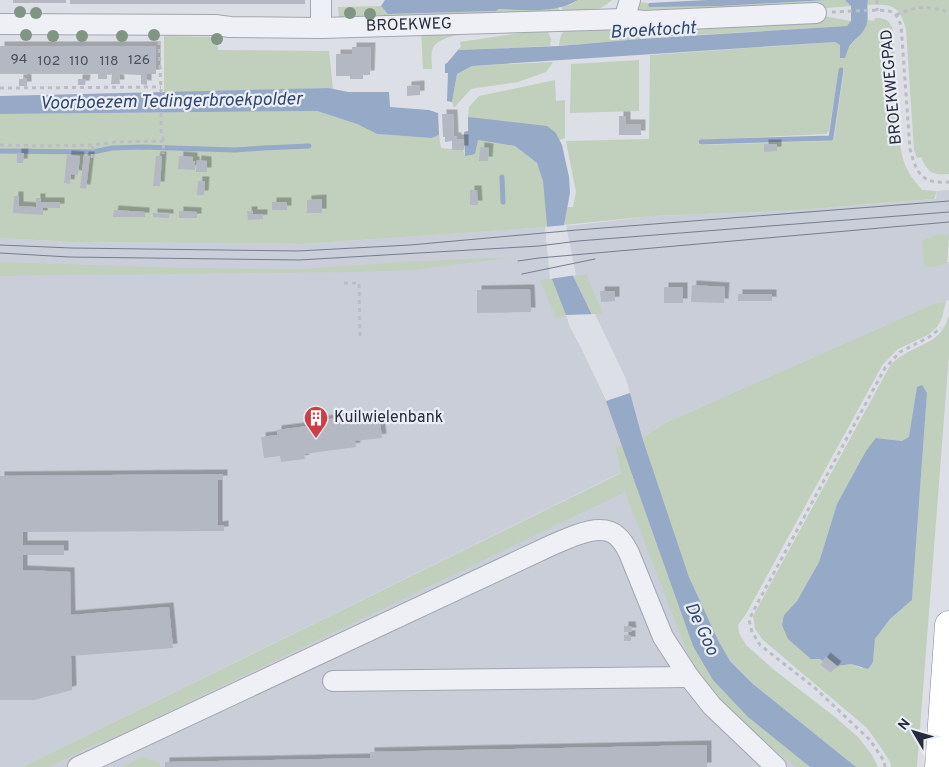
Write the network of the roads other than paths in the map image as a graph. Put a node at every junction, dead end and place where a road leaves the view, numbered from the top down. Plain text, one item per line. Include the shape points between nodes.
1 (321, 0) edge
2 (627, 9) edge
3 (816, 13) dead end
4 (0, 24) edge
5 (321, 28) junction
6 (949, 626) edge
7 (689, 677) junction
8 (333, 681) dead end
9 (78, 767) edge
10 (776, 767) edge
11 (940, 767) edge

1 - 5 street
2 - 3 street, BROEKWEG via 644,21
2 - 5 street, BROEKWEG
4 - 5 street, BROEKWEG
6 - 11 highway
7 - 8 street
7 - 9 street via 663,637 624,544 617,535 606,530 593,531 543,549
7 - 10 street via 712,706

